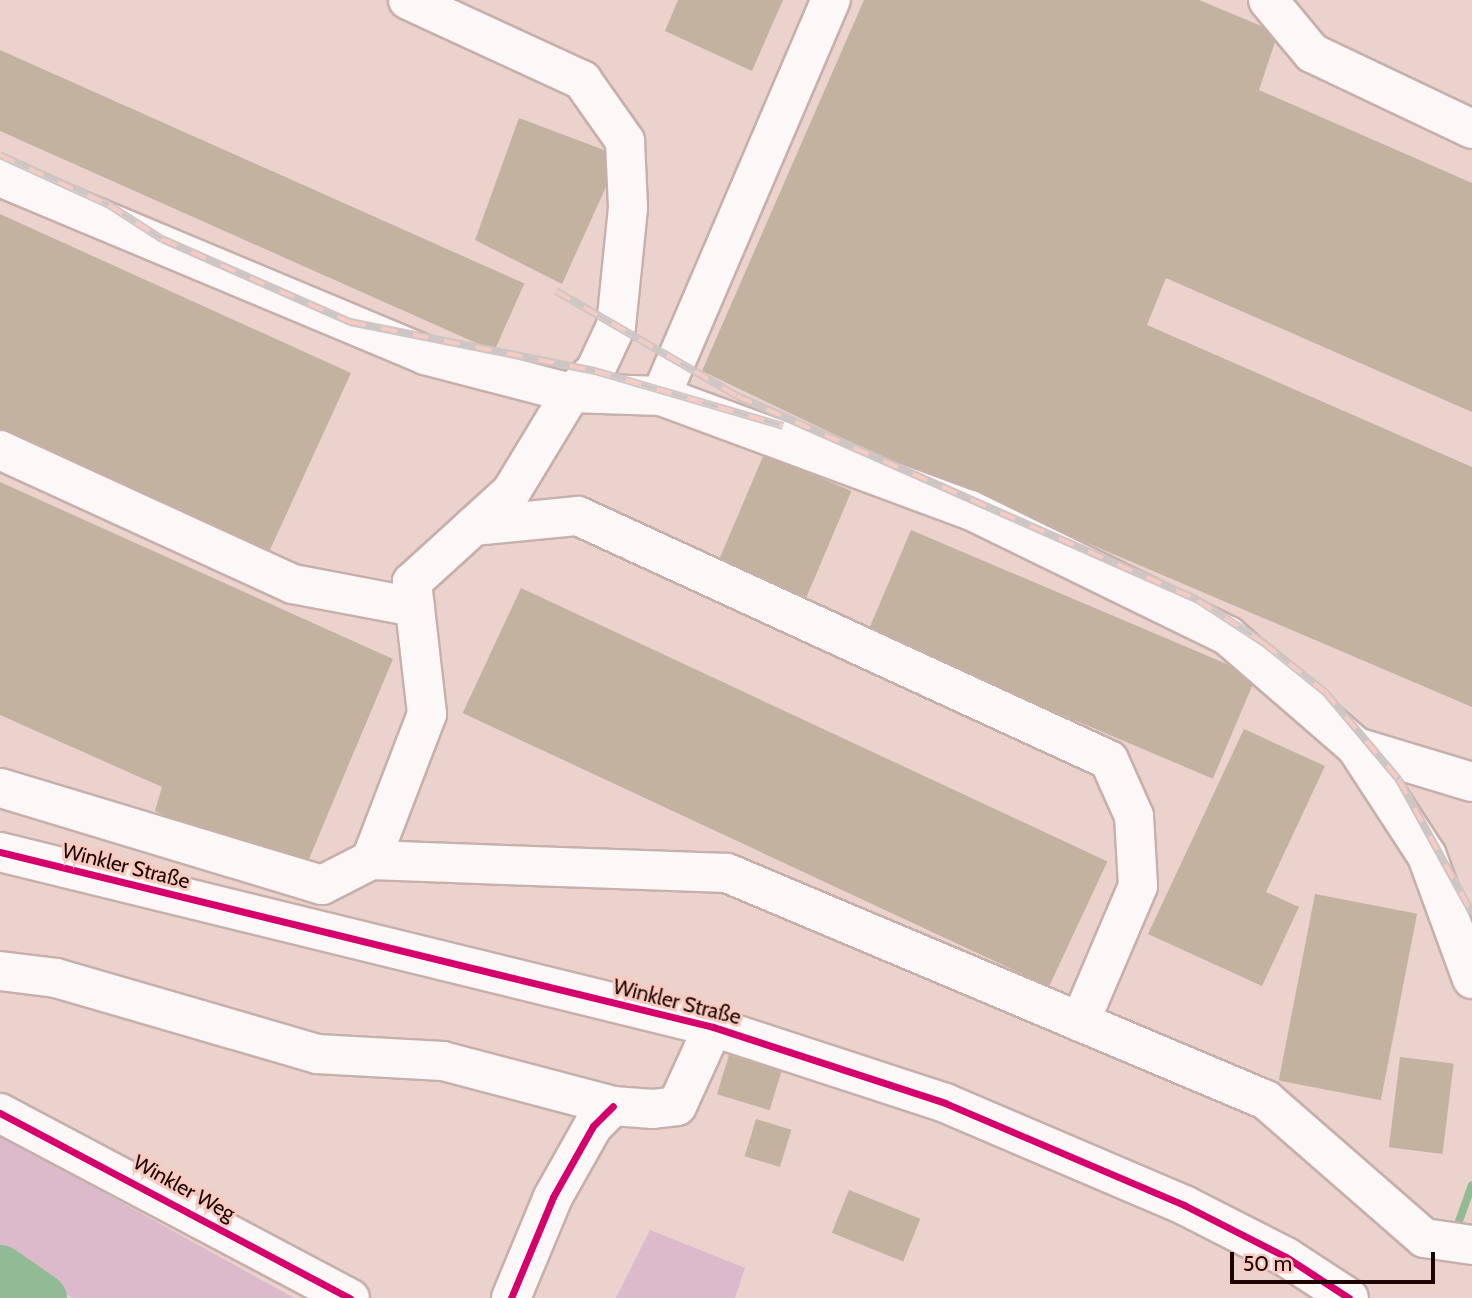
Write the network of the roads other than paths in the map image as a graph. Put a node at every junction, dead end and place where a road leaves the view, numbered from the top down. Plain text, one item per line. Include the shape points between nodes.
1 (408, 0) edge
2 (831, 0) edge
3 (1268, 0) edge
4 (1472, 129) edge
5 (0, 177) edge
6 (571, 393) junction
7 (661, 396) junction
8 (0, 450) edge
9 (474, 526) junction
10 (415, 607) junction
11 (1356, 747) junction
12 (1472, 782) edge
13 (0, 788) edge
14 (0, 852) edge
15 (372, 860) junction
16 (0, 971) edge
17 (1472, 979) edge
18 (1080, 1022) junction
19 (713, 1027) junction
20 (613, 1106) junction
21 (0, 1112) edge
22 (1472, 1245) edge
23 (350, 1298) edge
24 (511, 1298) edge
25 (1349, 1298) edge

1 - 6 street via 582,80 625,141 628,208 616,326 595,371
2 - 7 street
3 - 4 street via 1312,53
5 - 6 street via 425,355
6 - 7 street
6 - 9 street via 511,492
7 - 11 street via 970,510 1228,636
8 - 10 street via 293,584
9 - 10 street via 412,582
9 - 18 street via 578,516 1109,760 1134,816 1138,886
10 - 15 street via 427,714
11 - 12 street
11 - 17 street via 1427,856
13 - 15 street via 322,885
14 - 19 street, Winkler Straße
15 - 18 street via 727,873
16 - 20 street, Winkler Straße via 57,978 317,1054 443,1061
18 - 22 street via 1266,1100 1424,1238
19 - 20 street, Winkler Straße via 677,1106
19 - 25 street, Winkler Straße via 945,1103 1184,1205 1286,1257
20 - 24 street via 593,1126 553,1197
21 - 23 street, Winkler Weg

